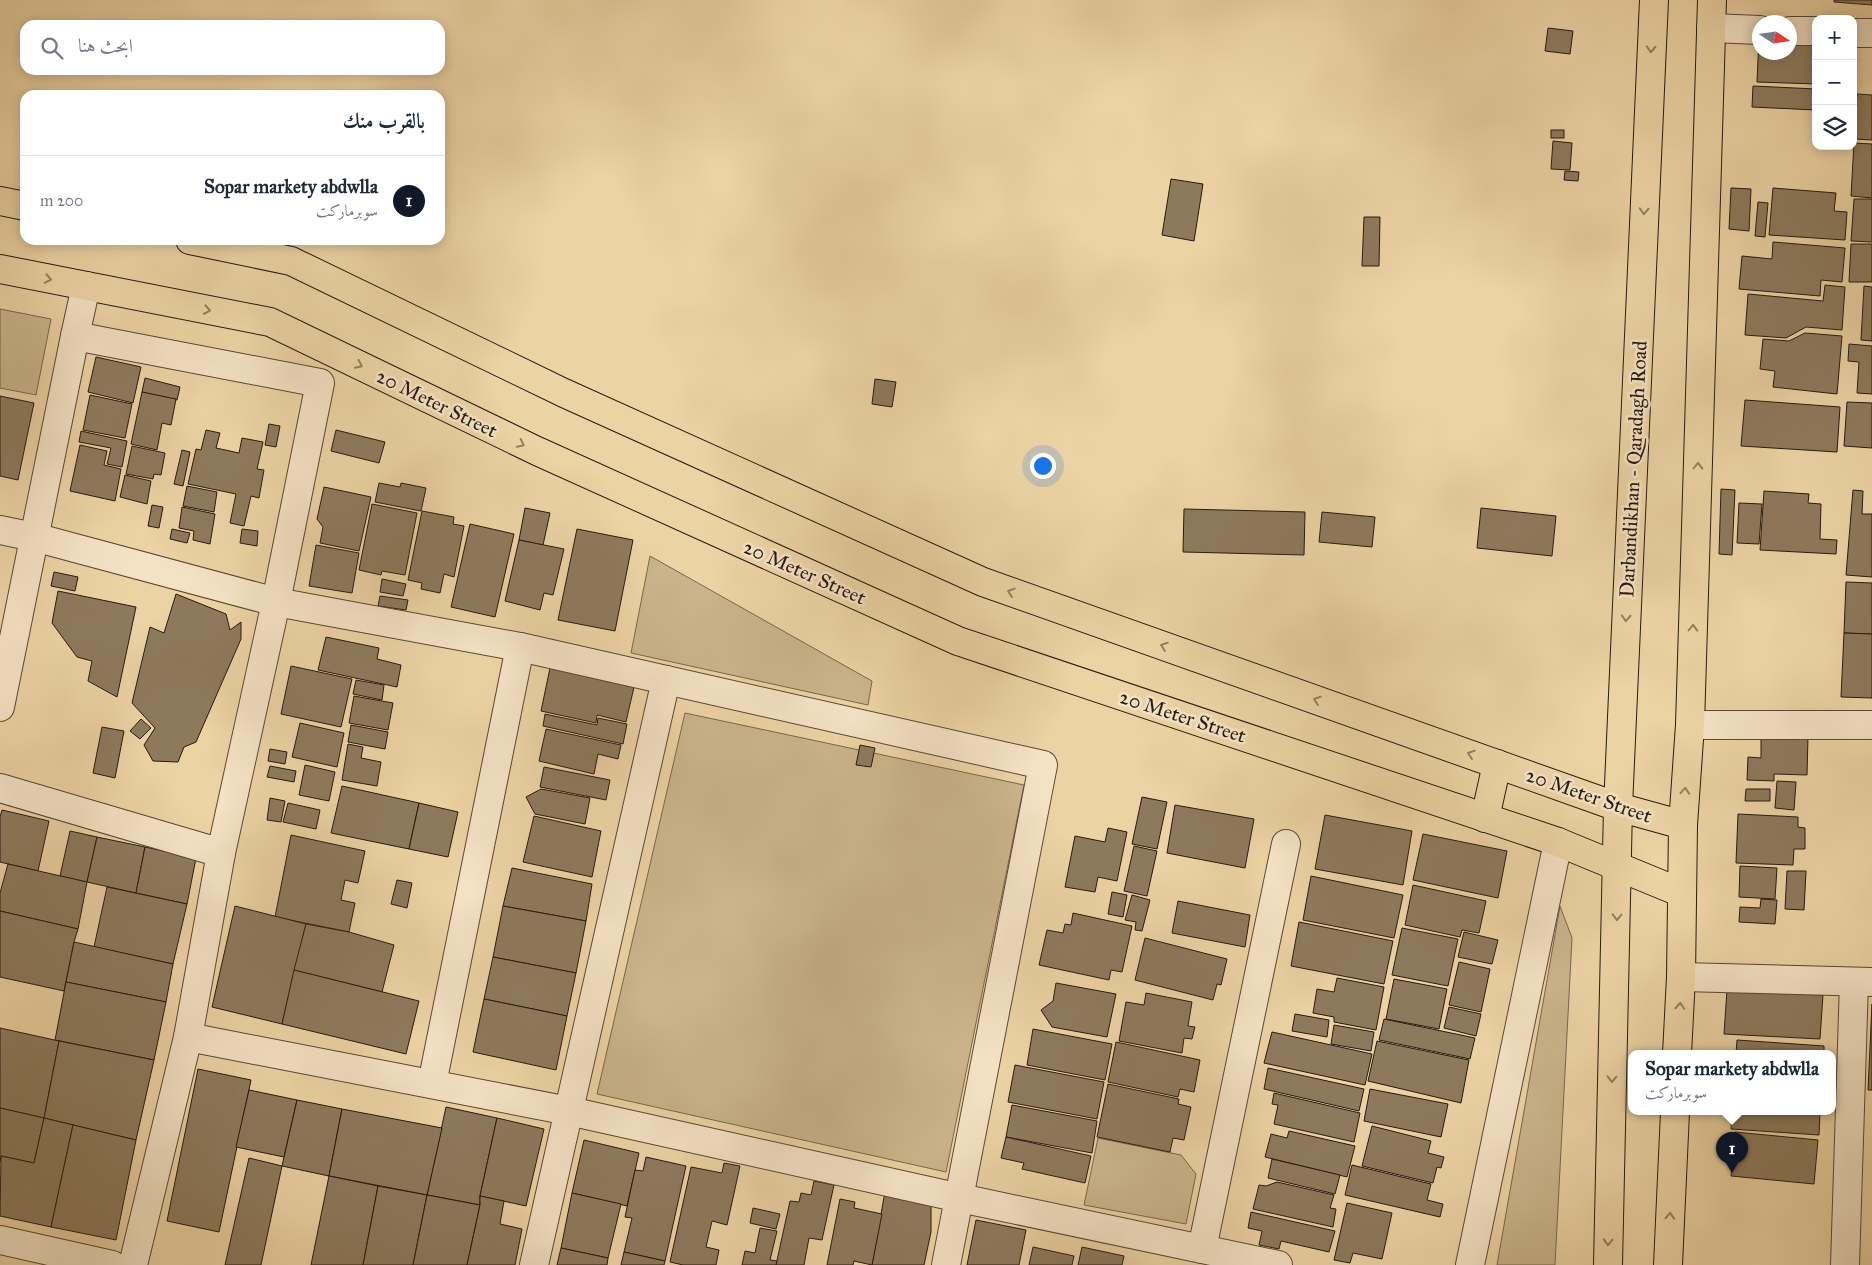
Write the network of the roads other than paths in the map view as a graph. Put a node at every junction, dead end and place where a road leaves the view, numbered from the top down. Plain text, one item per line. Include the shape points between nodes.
1 (1654, 0) edge
2 (1712, 0) edge
3 (1711, 28) junction
4 (1752, 30) edge
5 (1797, 31) edge
6 (1812, 31) edge
7 (1857, 32) edge
8 (1872, 33) edge
9 (0, 201) edge
10 (20, 205) edge
11 (214, 245) edge
12 (0, 269) edge
13 (86, 286) junction
14 (75, 336) junction
15 (0, 530) edge
16 (34, 537) junction
17 (276, 602) junction
18 (520, 647) junction
19 (666, 680) junction
20 (0, 707) edge
21 (1690, 725) junction
22 (1872, 725) edge
23 (1497, 764) junction
24 (0, 788) edge
25 (1618, 806) junction
26 (1486, 818) junction
27 (1683, 825) junction
28 (1558, 842) junction
29 (1286, 844) dead end
30 (221, 853) junction
31 (1618, 868) junction
32 (1682, 893) junction
33 (1681, 977) junction
34 (1863, 982) edge
35 (188, 1037) junction
36 (1677, 1050) edge
37 (432, 1084) junction
38 (569, 1112) junction
39 (1675, 1115) edge
40 (960, 1198) junction
41 (0, 1240) edge
42 (1202, 1249) junction
43 (112, 1265) edge
44 (132, 1265) edge
45 (534, 1265) edge
46 (946, 1265) edge
47 (1278, 1265) edge
48 (1470, 1265) edge
49 (1608, 1265) edge
50 (1668, 1265) edge
51 (1845, 1265) edge

1 -> 25 main road, Darbandikhan - Qaradagh Road
2 - 3 main road
3 - 4 street
21 -> 3 main road
5 - 6 street
7 - 8 street
9 - 10 main road
23 -> 11 main road, 20 Meter Street via 983,582 564,393 291,261
12 -> 13 main road, 20 Meter Street
13 - 14 street
13 -> 26 main road, 20 Meter Street via 270,322 537,451 958,641
14 - 16 street
14 - 17 street via 320,384
15 - 16 street
16 - 17 street
16 - 20 street
17 - 18 street
17 - 30 street
18 - 19 street
18 - 37 street
19 - 38 street
19 - 40 street via 1043,765
21 - 22 street
27 -> 21 main road
23 - 25 main road, 20 Meter Street
23 - 26 main road
24 - 30 street
25 - 27 main road, 20 Meter Street
25 - 31 main road, Darbandikhan - Qaradagh Road
26 - 28 main road, 20 Meter Street
27 - 32 main road
28 - 31 main road, 20 Meter Street
28 - 48 street
29 - 42 street
30 - 35 street
31 - 32 main road
31 -> 49 main road, Darbandikhan - Qaradagh Road
32 - 33 main road
33 - 34 street
36 -> 33 main road
34 - 51 street
35 - 37 street
35 - 44 street
37 - 38 street
38 - 40 street
38 - 45 street
50 -> 39 main road
40 - 42 street
40 - 46 street
41 - 43 street
42 - 47 street

